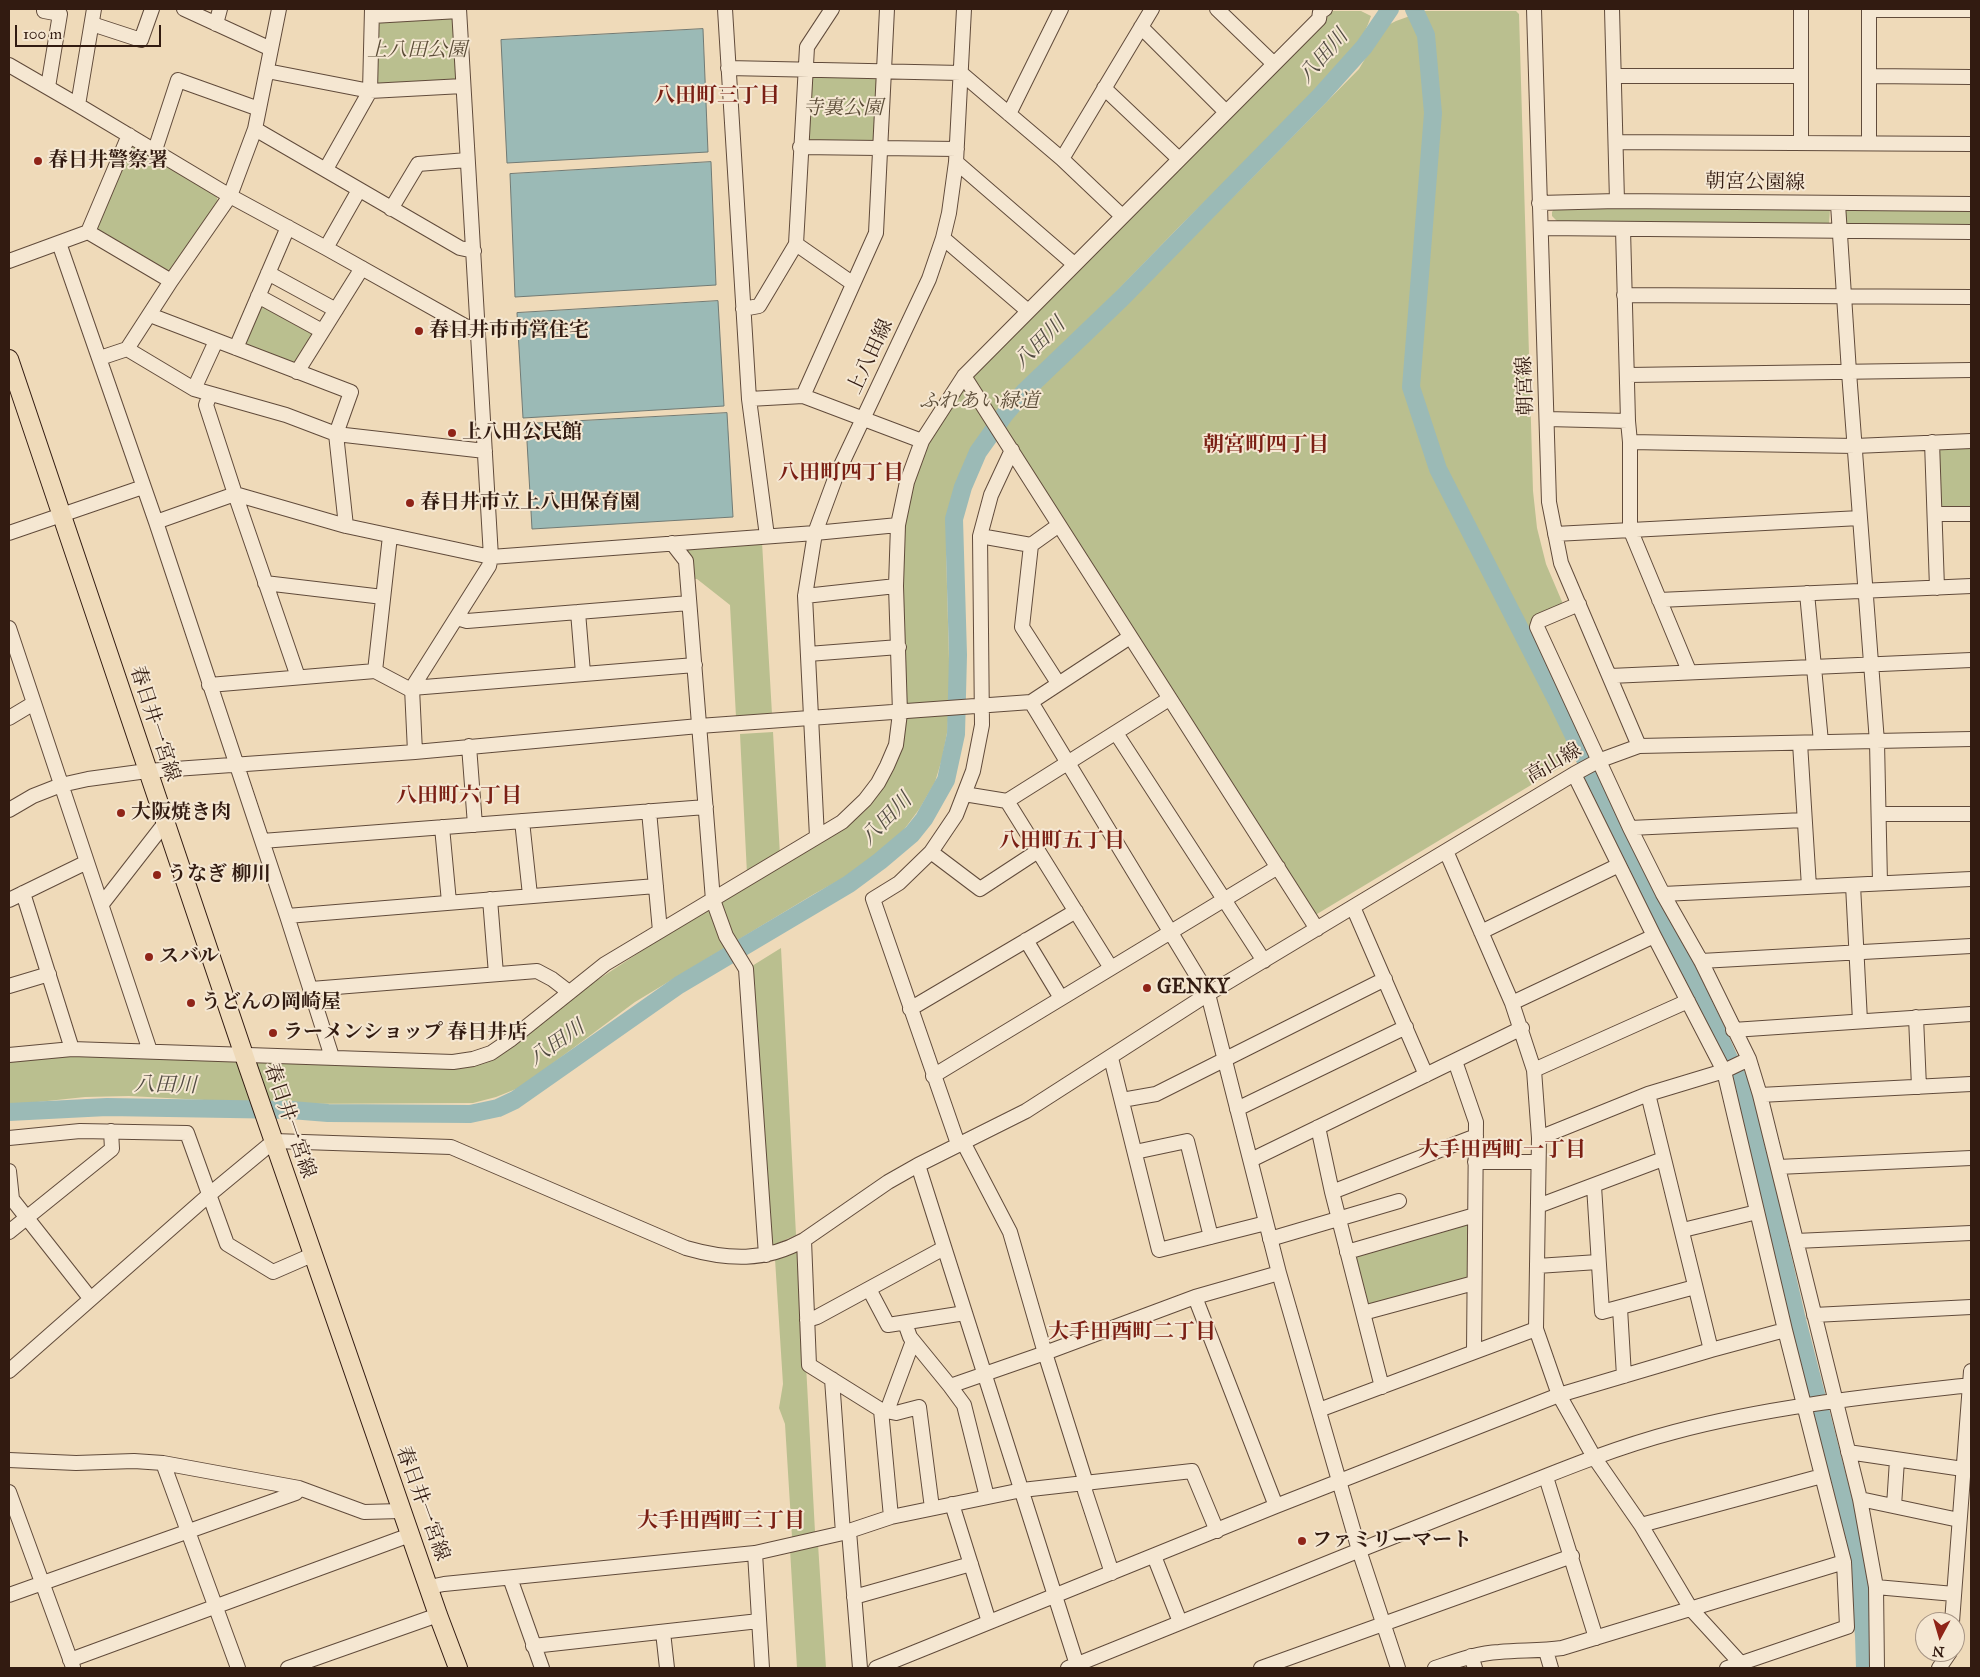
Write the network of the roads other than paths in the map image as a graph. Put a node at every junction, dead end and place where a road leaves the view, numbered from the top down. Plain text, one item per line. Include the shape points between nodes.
1 (94, 9) edge
2 (152, 9) edge
3 (184, 9) edge
4 (220, 9) edge
5 (280, 9) edge
6 (726, 9) edge
7 (832, 9) edge
8 (887, 9) edge
9 (964, 9) edge
10 (1061, 9) edge
11 (1152, 9) edge
12 (1534, 9) edge
13 (1612, 9) edge
14 (1802, 9) edge
15 (1869, 9) edge
16 (459, 10) edge
17 (1322, 10) edge
18 (1971, 10) edge
19 (44, 11) dead end
20 (1224, 11) edge
21 (372, 12) edge
22 (92, 24) junction
23 (216, 24) junction
24 (1141, 27) junction
25 (271, 49) junction
26 (1273, 63) junction
27 (9, 65) edge
28 (728, 68) junction
29 (805, 70) junction
30 (268, 71) junction
31 (885, 71) junction
32 (961, 73) junction
33 (1614, 76) junction
34 (1801, 76) junction
35 (1869, 76) junction
36 (1971, 77) edge
37 (463, 86) junction
38 (48, 87) junction
39 (1104, 88) junction
40 (370, 91) junction
41 (78, 105) junction
42 (258, 109) junction
43 (1226, 112) junction
44 (1009, 114) junction
45 (255, 129) junction
46 (128, 135) junction
47 (1616, 142) junction
48 (1801, 143) junction
49 (1869, 143) junction
50 (1971, 144) edge
51 (800, 147) junction
52 (881, 147) junction
53 (155, 150) junction
54 (956, 155) junction
55 (1062, 159) junction
56 (1179, 159) junction
57 (467, 160) junction
58 (326, 169) junction
59 (359, 190) junction
60 (230, 196) junction
61 (1617, 201) junction
62 (1539, 204) junction
63 (1838, 204) junction
64 (1971, 204) edge
65 (391, 209) junction
66 (1122, 216) junction
67 (288, 227) junction
68 (1541, 228) junction
69 (1623, 229) junction
70 (1839, 231) junction
71 (88, 232) junction
72 (1971, 232) edge
73 (943, 238) junction
74 (59, 243) junction
75 (796, 244) junction
76 (326, 248) junction
77 (474, 251) junction
78 (9, 261) edge
79 (1074, 264) junction
80 (362, 268) junction
81 (268, 273) junction
82 (171, 281) junction
83 (852, 283) junction
84 (1624, 295) junction
85 (258, 296) junction
86 (1844, 297) junction
87 (1971, 297) edge
88 (742, 309) junction
89 (336, 310) junction
90 (1028, 311) junction
91 (150, 315) junction
92 (478, 329) junction
93 (322, 331) junction
94 (216, 341) junction
95 (236, 348) junction
96 (127, 349) junction
97 (100, 358) junction
98 (9, 359) edge
99 (1971, 370) edge
100 (297, 372) junction
101 (1849, 372) junction
102 (1628, 374) junction
103 (964, 376) junction
104 (194, 389) junction
105 (210, 394) junction
106 (803, 396) junction
107 (749, 398) junction
108 (1547, 419) junction
109 (864, 420) junction
110 (1628, 421) junction
111 (336, 434) junction
112 (922, 441) junction
113 (1971, 441) edge
114 (1630, 442) junction
115 (1932, 442) junction
116 (1009, 445) junction
117 (1855, 446) junction
118 (485, 451) junction
119 (143, 487) junction
120 (235, 494) junction
121 (1935, 514) junction
122 (1971, 514) edge
123 (62, 516) junction
124 (1860, 518) junction
125 (156, 522) junction
126 (898, 525) junction
127 (1059, 525) junction
128 (346, 526) junction
129 (1630, 529) junction
130 (9, 533) edge
131 (815, 533) junction
132 (1555, 534) junction
133 (390, 536) junction
134 (767, 536) junction
135 (980, 536) junction
136 (672, 542) junction
137 (1031, 544) junction
138 (491, 557) junction
139 (266, 583) junction
140 (896, 586) junction
141 (1971, 586) edge
142 (1937, 588) junction
143 (1866, 592) junction
144 (1807, 593) junction
145 (805, 596) junction
146 (383, 598) junction
147 (1659, 600) junction
148 (689, 603) junction
149 (1579, 604) junction
150 (578, 612) junction
151 (457, 618) junction
152 (9, 632) edge
153 (1130, 638) junction
154 (899, 646) junction
155 (808, 654) junction
156 (1971, 660) edge
157 (695, 665) junction
158 (1871, 665) junction
159 (1814, 666) junction
160 (374, 671) junction
161 (1689, 672) junction
162 (583, 673) junction
163 (1610, 676) junction
164 (298, 677) junction
165 (1058, 683) junction
166 (209, 685) junction
167 (411, 689) junction
168 (1169, 699) junction
169 (1030, 702) junction
170 (34, 703) junction
171 (982, 706) junction
172 (900, 713) junction
173 (9, 718) edge
174 (811, 719) junction
175 (700, 726) junction
176 (1116, 733) junction
177 (1971, 739) edge
178 (1821, 742) junction
179 (1877, 742) junction
180 (1800, 743) junction
181 (468, 746) junction
182 (1639, 746) junction
183 (415, 752) junction
184 (1068, 764) junction
185 (237, 766) junction
186 (1588, 767) junction
187 (147, 771) junction
188 (61, 785) junction
189 (964, 794) junction
190 (1007, 802) junction
191 (706, 807) junction
192 (9, 810) edge
193 (649, 811) junction
194 (1879, 814) junction
195 (1971, 814) edge
196 (1804, 820) junction
197 (522, 821) junction
198 (165, 823) junction
199 (475, 825) junction
200 (442, 827) junction
201 (1630, 828) junction
202 (817, 837) junction
203 (262, 841) junction
204 (1038, 851) junction
205 (1446, 851) junction
206 (930, 852) junction
207 (87, 862) junction
208 (1619, 865) junction
209 (1278, 867) junction
210 (1971, 879) edge
211 (1880, 883) junction
212 (1853, 884) junction
213 (656, 886) junction
214 (1809, 887) junction
215 (23, 893) junction
216 (1663, 894) junction
217 (530, 895) junction
218 (490, 898) junction
219 (9, 900) edge
220 (713, 900) junction
221 (1224, 900) junction
222 (449, 902) junction
223 (102, 904) junction
224 (1353, 907) junction
225 (1076, 911) junction
226 (287, 916) junction
227 (1318, 929) junction
228 (660, 931) junction
229 (1481, 932) junction
230 (1170, 933) junction
231 (1654, 936) junction
232 (1026, 940) junction
233 (1971, 946) edge
234 (1857, 953) junction
235 (1264, 961) junction
236 (1701, 961) junction
237 (1111, 968) junction
238 (49, 974) junction
239 (496, 974) junction
240 (1384, 979) junction
241 (9, 986) edge
242 (311, 989) junction
243 (569, 992) junction
244 (1208, 994) junction
245 (1061, 998) junction
246 (1688, 1001) junction
247 (1512, 1003) junction
248 (910, 1009) junction
249 (1971, 1014) edge
250 (1916, 1017) junction
251 (1860, 1021) junction
252 (1406, 1027) junction
253 (1522, 1028) junction
254 (1734, 1030) junction
255 (72, 1048) junction
256 (150, 1051) junction
257 (9, 1055) edge
258 (332, 1057) junction
259 (245, 1058) junction
260 (1111, 1058) junction
261 (1224, 1059) junction
262 (1749, 1059) junction
263 (1455, 1061) junction
264 (1534, 1070) junction
265 (1724, 1071) junction
266 (1426, 1075) junction
267 (933, 1076) junction
268 (1971, 1084) edge
269 (1920, 1087) junction
270 (1648, 1094) junction
271 (1760, 1095) junction
272 (1122, 1100) junction
273 (1237, 1109) junction
274 (1318, 1127) junction
275 (111, 1132) junction
276 (272, 1134) junction
277 (1476, 1136) junction
278 (9, 1138) edge
279 (1538, 1138) junction
280 (960, 1143) junction
281 (1134, 1152) junction
282 (1971, 1158) edge
283 (1664, 1159) junction
284 (1251, 1160) junction
285 (1475, 1162) junction
286 (1538, 1162) junction
287 (918, 1165) junction
288 (1778, 1167) junction
289 (9, 1171) edge
290 (1594, 1186) junction
291 (1332, 1192) junction
292 (210, 1194) junction
293 (10, 1200) edge
294 (1399, 1201) dead end
295 (1538, 1206) junction
296 (1757, 1212) junction
297 (1475, 1215) junction
298 (1339, 1219) junction
299 (26, 1220) junction
300 (1266, 1223) junction
301 (1683, 1230) junction
302 (9, 1232) edge
303 (1971, 1233) edge
304 (1211, 1237) junction
305 (1270, 1239) junction
306 (804, 1240) junction
307 (1796, 1241) junction
308 (944, 1248) junction
309 (1347, 1252) junction
310 (312, 1255) junction
311 (766, 1255) junction
312 (1598, 1262) junction
313 (1537, 1266) junction
314 (1279, 1273) junction
315 (1474, 1282) junction
316 (1695, 1287) junction
317 (869, 1290) junction
318 (1195, 1297) junction
319 (90, 1298) junction
320 (1971, 1307) edge
321 (1620, 1308) junction
322 (965, 1313) junction
323 (1362, 1313) junction
324 (1814, 1315) junction
325 (807, 1320) junction
326 (906, 1322) junction
327 (1536, 1329) junction
328 (1785, 1330) junction
329 (913, 1341) junction
330 (1711, 1350) junction
331 (1474, 1352) junction
332 (1045, 1353) junction
333 (9, 1371) edge
334 (1971, 1371) edge
335 (985, 1375) junction
336 (1624, 1376) junction
337 (832, 1379) junction
338 (1971, 1385) edge
339 (950, 1386) junction
340 (1382, 1387) junction
341 (1559, 1395) junction
342 (1833, 1401) junction
343 (1807, 1405) junction
344 (1319, 1410) junction
345 (884, 1411) junction
346 (1848, 1452) junction
347 (1594, 1457) junction
348 (9, 1460) edge
349 (1897, 1460) junction
350 (163, 1463) junction
351 (1963, 1469) junction
352 (1822, 1476) junction
353 (1546, 1477) junction
354 (1339, 1482) junction
355 (1086, 1483) junction
356 (299, 1488) junction
357 (1022, 1490) junction
358 (9, 1492) edge
359 (1966, 1493) edge
360 (987, 1497) junction
361 (1860, 1498) junction
362 (952, 1504) junction
363 (1276, 1506) junction
364 (1894, 1506) junction
365 (12, 1508) edge
366 (932, 1508) junction
367 (401, 1511) junction
368 (891, 1517) junction
369 (1959, 1520) junction
370 (1641, 1525) junction
371 (1216, 1531) junction
372 (188, 1532) junction
373 (846, 1532) junction
374 (410, 1535) junction
375 (1359, 1550) junction
376 (755, 1553) junction
377 (1154, 1556) junction
378 (1572, 1556) junction
379 (1844, 1562) junction
380 (971, 1564) junction
381 (1112, 1573) junction
382 (510, 1578) junction
383 (41, 1583) junction
384 (1876, 1586) junction
385 (429, 1587) junction
386 (1954, 1594) junction
387 (9, 1596) edge
388 (1056, 1596) junction
389 (854, 1597) junction
390 (215, 1607) junction
391 (1691, 1609) junction
392 (1953, 1612) edge
393 (438, 1615) junction
394 (759, 1621) junction
395 (989, 1622) junction
396 (1180, 1622) junction
397 (1384, 1624) junction
398 (663, 1632) junction
399 (1596, 1638) junction
400 (533, 1646) junction
401 (1546, 1651) junction
402 (1473, 1662) edge
403 (71, 1664) edge
404 (1737, 1666) edge
405 (1074, 1667) edge
406 (238, 1668) edge
407 (288, 1668) edge
408 (458, 1668) edge
409 (542, 1668) edge
410 (667, 1668) edge
411 (762, 1668) edge
412 (860, 1668) edge
413 (876, 1668) edge
414 (1261, 1668) edge
415 (1398, 1668) edge
416 (1435, 1668) edge
417 (1551, 1668) edge
418 (1878, 1668) edge

1 - 22 street
2 - 22 street via 141,40
3 - 23 street
4 - 23 street
5 - 25 street
6 - 28 street
7 - 29 street via 807,47
8 - 31 street
9 - 32 street, 上八田線
10 - 44 street
11 - 24 street
12 - 62 street, 朝宮線
13 - 33 street
14 - 34 street
15 - 18 street
15 - 35 street
16 - 21 street
16 - 37 street
17 - 26 street via 1319,19
19 - 38 street via 60,14
20 - 26 street
21 - 40 street
22 - 41 street
23 - 25 street
24 - 39 street
24 - 43 street
25 - 30 street
26 - 43 street
27 - 38 street
28 - 29 street
28 - 88 street
29 - 31 street
29 - 51 street
30 - 40 street
30 - 42 street
31 - 32 street
31 - 52 street
32 - 44 street
32 - 54 street, 上八田線
33 - 34 street
33 - 47 street
34 - 48 street
35 - 36 street
35 - 49 street
37 - 40 street
37 - 57 street
38 - 41 street
39 - 55 street
39 - 56 street
40 - 58 street
41 - 46 street
42 - 45 street
42 - 53 street via 178,80
43 - 56 street
44 - 55 street
45 - 58 street
45 - 60 street
46 - 53 street
46 - 71 street
47 - 48 street
47 - 61 street
48 - 49 street
49 - 50 street
51 - 52 street
51 - 75 street
52 - 54 street
52 - 83 street via 876,232
53 - 60 street
54 - 73 street, 上八田線
54 - 79 street
55 - 66 street
56 - 66 street
57 - 65 street via 418,164
57 - 77 street
58 - 59 street
59 - 65 street
59 - 76 street
60 - 67 street
60 - 82 street
61 - 62 street, 朝宮公園線
61 - 63 street, 朝宮公園線
62 - 68 street, 朝宮線
63 - 64 street, 朝宮公園線
63 - 70 street
65 - 77 street via 460,248
66 - 79 street
67 - 76 street
67 - 81 street
68 - 69 street
68 - 108 street, 朝宮線
69 - 70 street
69 - 84 street
70 - 72 street
70 - 86 street
71 - 74 street
71 - 82 street
73 - 90 street
73 - 109 street, 上八田線 via 929,279
74 - 78 street
74 - 97 street
75 - 83 street
75 - 88 street via 759,306
76 - 80 street
77 - 92 street
79 - 90 street
80 - 89 street
80 - 92 street via 465,326
81 - 85 street
81 - 89 street
82 - 91 street
83 - 106 street
84 - 86 street
84 - 102 street
85 - 93 street
85 - 95 street
86 - 87 street
86 - 101 street
88 - 107 street
89 - 93 street
90 - 103 street
91 - 94 street
91 - 96 street
92 - 118 street
93 - 100 street
94 - 95 street
94 - 104 street
95 - 100 street
96 - 97 street
96 - 104 street
97 - 119 street
98 - 123 main road, 春日井一宮線
99 - 101 street
100 - 111 street via 351,392
101 - 102 street
101 - 117 street
102 - 110 street
103 - 112 street
103 - 116 street
104 - 105 street
105 - 111 street via 286,415
105 - 120 street via 206,406
106 - 107 street
106 - 109 street
107 - 134 street
108 - 110 street
108 - 132 street, 朝宮線 via 1549,502
109 - 112 street
109 - 131 street, 上八田線 via 836,476
110 - 114 street
111 - 118 street
111 - 128 street
112 - 126 street via 906,482
113 - 115 street
114 - 117 street
114 - 129 street
115 - 117 street
115 - 121 street
116 - 127 street
116 - 135 street
117 - 124 street
118 - 138 street
119 - 123 street
119 - 125 street
120 - 125 street
120 - 128 street
120 - 139 street
121 - 122 street
121 - 142 street
123 - 130 street
123 - 187 main road, 春日井一宮線
124 - 129 street
124 - 143 street
125 - 166 street
126 - 131 street
126 - 140 street
127 - 137 street
127 - 153 street
128 - 133 street
129 - 132 street
129 - 147 street
131 - 134 street
131 - 145 street, 上八田線
132 - 149 street, 朝宮線 via 1562,563
133 - 138 street
133 - 146 street
134 - 136 street
135 - 137 street
135 - 171 street
136 - 138 street
136 - 148 street via 686,561
137 - 165 street via 1022,627
138 - 151 street via 489,566
139 - 146 street
139 - 164 street
140 - 145 street
140 - 154 street
141 - 142 street
142 - 143 street
143 - 144 street
143 - 158 street
144 - 147 street
144 - 159 street
145 - 155 street, 上八田線
146 - 160 street
147 - 161 street
148 - 150 street
148 - 157 street
149 - 163 street, 朝宮線
149 - 186 street via 1540,621 1537,627
150 - 151 street via 466,621
150 - 162 street
151 - 167 street
152 - 170 street
153 - 165 street
153 - 168 street
154 - 155 street
154 - 172 street
155 - 174 street, 上八田線
156 - 158 street
157 - 162 street
157 - 175 street
158 - 159 street
158 - 179 street
159 - 161 street
159 - 178 street
160 - 164 street
160 - 167 street
161 - 163 street
162 - 167 street
163 - 182 street, 朝宮線
164 - 166 street
165 - 169 street
166 - 185 street
167 - 183 street
168 - 176 street
168 - 209 street
169 - 171 street
169 - 184 street
170 - 173 street
170 - 188 street
171 - 172 street
171 - 189 street via 979,745
172 - 174 street
172 - 202 street via 896,745 878,783 866,800 842,822
174 - 175 street
174 - 202 street, 上八田線
175 - 181 street
175 - 191 street
176 - 184 street
176 - 221 street
177 - 179 street, 高山線
178 - 179 street, 高山線
178 - 180 street, 高山線
179 - 194 street
180 - 182 street, 高山線
180 - 196 street
181 - 183 street
181 - 199 street
182 - 186 street, 高山線
183 - 185 street
184 - 190 street
184 - 230 street
185 - 187 street
185 - 203 street
186 - 201 street
186 - 205 street, 高山線
186 - 208 street
187 - 188 street
187 - 198 main road, 春日井一宮線
188 - 192 street
188 - 207 street
189 - 190 street
189 - 206 street via 956,815
190 - 204 street
191 - 193 street
191 - 220 street
193 - 197 street
193 - 213 street
194 - 195 street
194 - 211 street
196 - 201 street
196 - 214 street
197 - 199 street
197 - 217 street
198 - 223 street
198 - 259 main road, 春日井一宮線
199 - 200 street
200 - 203 street
200 - 222 street
201 - 216 street
202 - 220 street
203 - 226 street
204 - 206 street via 980,889
204 - 225 street
205 - 224 street, 高山線
205 - 229 street
206 - 248 street via 899,883 872,899
207 - 215 street
207 - 223 street
208 - 229 street
208 - 231 street
209 - 221 street
209 - 227 street
210 - 211 street
211 - 212 street
212 - 214 street
212 - 234 street
213 - 217 street
213 - 228 street
214 - 216 street
215 - 219 street
215 - 238 street
216 - 236 street
217 - 218 street
218 - 222 street
218 - 239 street
220 - 228 street
220 - 311 street via 726,936 746,968
221 - 230 street
221 - 235 street
222 - 226 street
223 - 256 street
224 - 227 street, 高山線
224 - 240 street
225 - 232 street
225 - 237 street
226 - 242 street
227 - 235 street, 高山線
228 - 243 street via 605,964
229 - 247 street
230 - 237 street
230 - 244 street
231 - 246 street
231 - 247 street
232 - 245 street
232 - 248 street
233 - 234 street
234 - 236 street
234 - 251 street
235 - 244 street, 高山線
236 - 254 street
237 - 245 street
238 - 241 street
238 - 255 street
239 - 242 street
239 - 243 street via 537,971
240 - 252 street
240 - 261 street
242 - 258 street
243 - 258 street via 510,1040 491,1053 473,1059 453,1062
244 - 260 street, 高山線
244 - 261 street
245 - 267 street
246 - 264 street
246 - 265 street
247 - 253 street
248 - 267 street
249 - 250 street
250 - 251 street
250 - 269 street
251 - 254 street
252 - 266 street
252 - 273 street
253 - 263 street
253 - 264 street
254 - 262 street
255 - 256 street
255 - 257 street
256 - 259 street
258 - 259 street
259 - 276 main road, 春日井一宮線
260 - 272 street
260 - 280 street, 高山線 via 1026,1111
261 - 272 street via 1156,1094
261 - 273 street
262 - 265 street
262 - 271 street
263 - 266 street
263 - 277 street via 1476,1122
264 - 279 street
265 - 270 street
265 - 296 street
266 - 274 street
267 - 280 street
268 - 269 street
269 - 271 street
270 - 279 street
270 - 283 street
271 - 288 street
272 - 281 street
273 - 284 street
274 - 284 street
274 - 291 street
275 - 278 street via 80,1131
275 - 292 street via 187,1133
275 - 299 street via 112,1149
276 - 292 street
276 - 310 main road, 春日井一宮線
276 - 311 street, 高山線 via 451,1147 686,1248 739,1258
277 - 285 street
277 - 291 street
279 - 286 street
280 - 287 street, 高山線
280 - 332 street via 1010,1232
281 - 304 street via 1187,1141
281 - 304 street via 1159,1250
282 - 288 street
283 - 290 street
283 - 301 street
284 - 300 street
285 - 286 street
285 - 297 street
286 - 295 street
287 - 306 street, 高山線
287 - 308 street
288 - 307 street
289 - 293 street
290 - 295 street
290 - 312 street
291 - 298 street
292 - 310 street via 227,1244 273,1272
292 - 319 street
293 - 299 street
294 - 298 street
295 - 313 street
296 - 301 street
296 - 328 street
297 - 309 street
297 - 315 street
298 - 305 street
298 - 309 street
299 - 302 street
299 - 319 street
300 - 304 street
300 - 305 street
301 - 316 street
303 - 307 street
305 - 314 street
306 - 311 street, 高山線
306 - 325 street
307 - 324 street
308 - 317 street
308 - 322 street
309 - 323 street
310 - 367 main road, 春日井一宮線
312 - 313 street
312 - 321 street via 1602,1312
313 - 327 street
314 - 318 street
314 - 344 street
315 - 323 street
315 - 331 street
316 - 321 street
316 - 330 street
317 - 325 street
317 - 326 street via 888,1325
318 - 332 street
318 - 363 street
319 - 333 street
320 - 324 street
321 - 336 street
322 - 326 street
322 - 335 street
323 - 340 street
324 - 342 street
325 - 337 street via 809,1365
326 - 329 street
327 - 331 street
327 - 341 street
328 - 330 street
328 - 343 street
329 - 339 street
329 - 345 street
330 - 336 street
331 - 340 street
332 - 335 street
332 - 355 street
334 - 338 street
335 - 339 street
335 - 357 street
336 - 341 street
337 - 345 street
337 - 373 street
338 - 342 street
338 - 351 street
339 - 360 street via 964,1405
340 - 344 street
341 - 347 street
341 - 354 street
342 - 343 street
342 - 346 street
343 - 347 street via 1671,1432
343 - 352 street
344 - 354 street
345 - 366 street via 896,1413 919,1407
345 - 368 street
346 - 349 street
346 - 361 street
347 - 353 street
347 - 370 street
348 - 350 street
349 - 351 street
349 - 364 street
350 - 356 street
350 - 372 street
351 - 359 street
352 - 370 street
352 - 379 street
353 - 375 street
353 - 378 street
354 - 363 street
354 - 375 street
355 - 357 street
355 - 371 street via 1192,1471
355 - 381 street via 1085,1491
356 - 367 street via 364,1512
356 - 372 street via 296,1493
357 - 360 street
357 - 388 street
358 - 365 street
359 - 369 street
360 - 362 street
361 - 364 street
361 - 384 street
362 - 366 street
362 - 380 street
363 - 371 street
364 - 369 street
365 - 383 street
366 - 368 street
367 - 374 main road, 春日井一宮線
368 - 373 street
369 - 386 street
370 - 391 street
371 - 377 street
372 - 383 street
372 - 390 street
373 - 376 street
373 - 389 street
374 - 385 main road, 春日井一宮線
374 - 390 street
375 - 396 street
375 - 397 street
376 - 382 street
376 - 394 street
377 - 381 street
377 - 396 street
378 - 397 street
378 - 399 street
379 - 391 street
379 - 404 street via 1847,1627
380 - 389 street
380 - 395 street
381 - 388 street
382 - 385 street
382 - 400 street
383 - 387 street
383 - 403 street
384 - 386 street
384 - 418 street
385 - 393 main road, 春日井一宮線
386 - 392 street
388 - 395 street
388 - 405 street
389 - 412 street
390 - 403 street
390 - 406 street
391 - 399 street
391 - 404 street
393 - 407 street
393 - 408 main road, 春日井一宮線
394 - 398 street
394 - 411 street
395 - 413 street
396 - 405 street
397 - 414 street
397 - 415 street
398 - 400 street
398 - 410 street
399 - 401 street
400 - 409 street
401 - 402 street via 1499,1652
401 - 417 street
402 - 416 street

